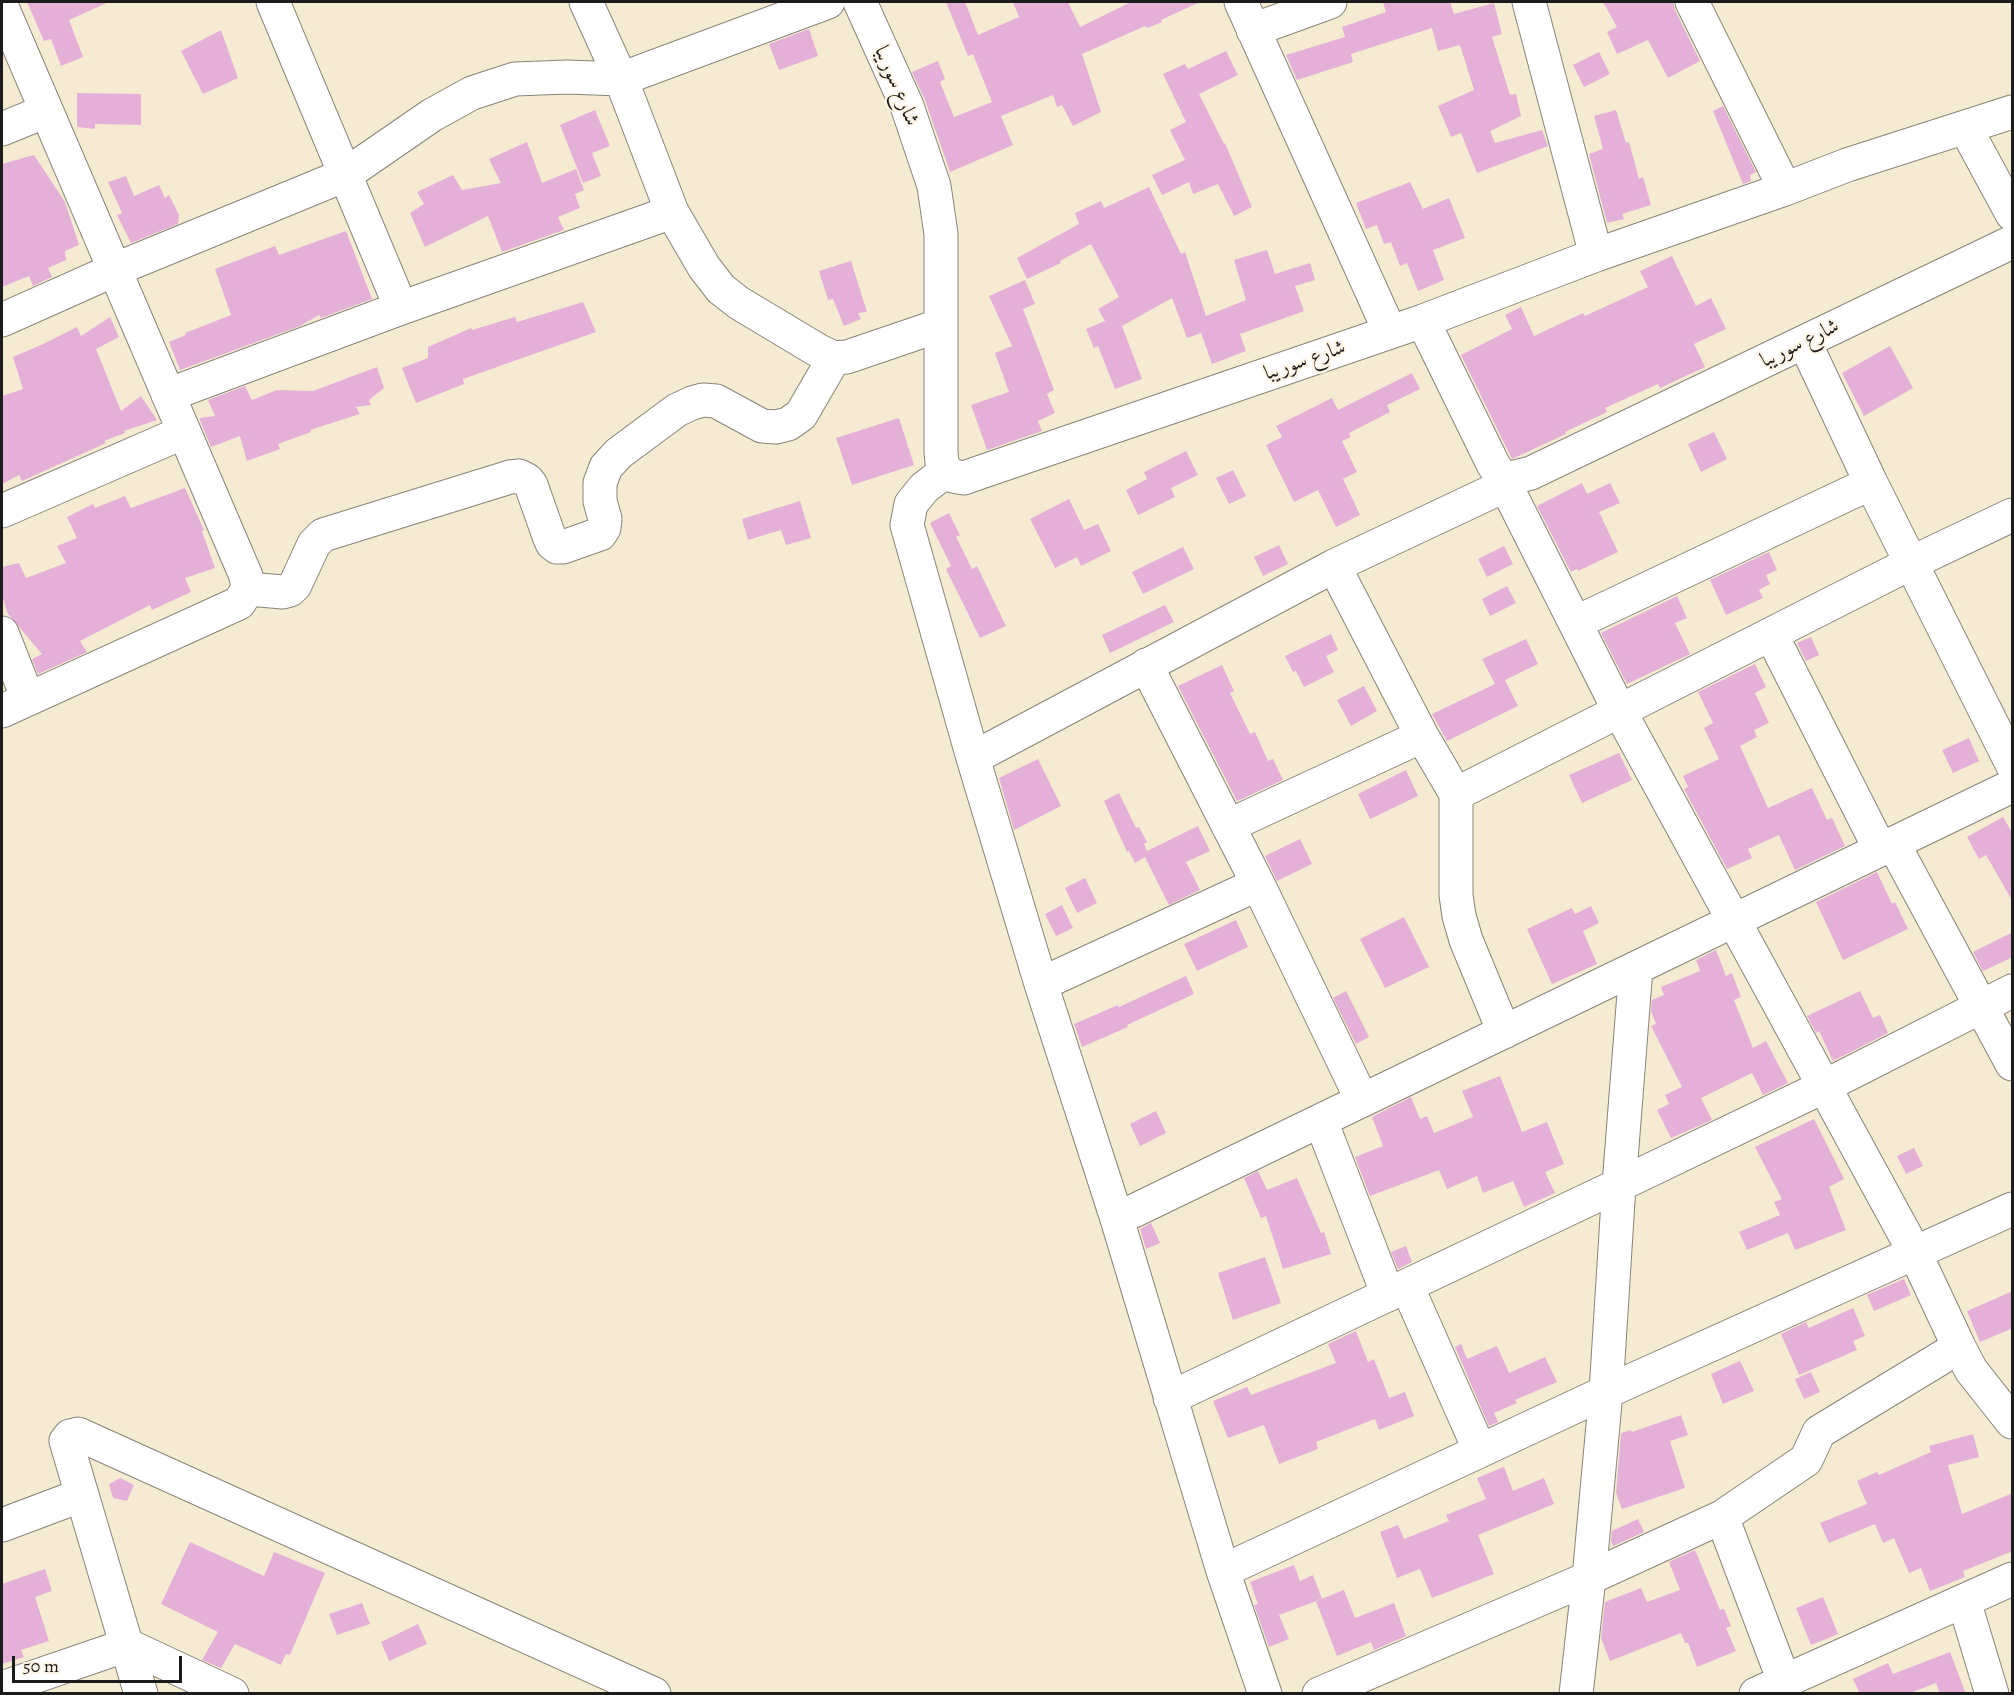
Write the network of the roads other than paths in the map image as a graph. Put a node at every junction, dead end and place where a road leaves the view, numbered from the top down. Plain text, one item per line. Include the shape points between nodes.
1 (273, 2) edge
2 (586, 2) edge
3 (828, 2) edge
4 (861, 2) edge
5 (1330, 2) edge
6 (1529, 2) edge
7 (1692, 2) edge
8 (2, 7) edge
9 (1247, 16) edge
10 (621, 79) junction
11 (46, 111) junction
12 (2013, 112) edge
13 (1965, 127) junction
14 (2, 129) edge
15 (345, 175) junction
16 (1785, 189) junction
17 (672, 212) junction
18 (2013, 214) edge
19 (2013, 242) edge
20 (1596, 255) junction
21 (114, 270) junction
22 (401, 308) junction
23 (2, 320) edge
24 (1423, 321) junction
25 (941, 325) junction
26 (1390, 332) junction
27 (1805, 343) junction
28 (834, 358) junction
29 (168, 395) junction
30 (184, 432) junction
31 (946, 471) junction
32 (1505, 483) junction
33 (1871, 483) junction
34 (2, 511) edge
35 (2013, 515) edge
36 (1911, 563) junction
37 (1334, 566) junction
38 (248, 589) junction
39 (1575, 623) junction
40 (2, 633) edge
41 (1771, 634) junction
42 (1146, 665) junction
43 (15, 705) edge
44 (1619, 710) junction
45 (1422, 736) junction
46 (973, 759) junction
47 (2013, 764) edge
48 (2013, 786) edge
49 (1456, 794) junction
50 (1228, 826) junction
51 (1886, 846) junction
52 (1258, 884) junction
53 (1735, 921) junction
54 (1636, 968) junction
55 (1041, 984) junction
56 (2013, 991) edge
57 (1983, 1006) junction
58 (1504, 1032) junction
59 (2013, 1064) edge
60 (1824, 1086) junction
61 (1362, 1100) junction
62 (1321, 1121) junction
63 (1619, 1185) junction
64 (2013, 1209) edge
65 (1117, 1219) junction
66 (1915, 1254) junction
67 (1398, 1291) junction
68 (1959, 1347) junction
69 (1606, 1392) junction
70 (2002, 1393) edge
71 (1170, 1398) junction
72 (2013, 1422) edge
73 (1480, 1451) junction
74 (82, 1496) junction
75 (1722, 1517) junction
76 (2, 1525) edge
77 (1223, 1571) junction
78 (1589, 1578) junction
79 (2013, 1579) edge
80 (1964, 1601) junction
81 (126, 1645) junction
82 (1770, 1687) edge
83 (2, 1688) edge
84 (141, 1694) edge
85 (232, 1694) edge
86 (654, 1694) edge
87 (1265, 1694) edge
88 (1319, 1694) edge
89 (1576, 1694) edge
90 (1992, 1694) edge

1 - 15 street
2 - 10 street
3 - 10 street
4 - 25 street, شارع سوريبا via 907,106 934,186 942,234
5 - 9 street
6 - 20 street
7 - 16 street
8 - 11 street
9 - 26 street
10 - 15 street via 515,79 472,93 432,115
10 - 17 street
11 - 14 street
11 - 21 street
12 - 13 street, شارع سوريبا
13 - 16 street, شارع سوريبا
13 - 18 street
15 - 21 street
15 - 22 street
16 - 20 street, شارع سوريبا
17 - 22 street
17 - 28 street via 721,289
19 - 27 street, شارع سوريبا
20 - 24 street, شارع سوريبا
21 - 23 street
21 - 29 street
22 - 29 street
24 - 26 street, شارع سوريبا
24 - 32 street
25 - 28 street
25 - 31 street, شارع سوريبا via 941,452
26 - 31 street, شارع سوريبا via 964,478
27 - 32 street, شارع سوريبا
27 - 33 street
28 - 38 street via 801,415 788,424 762,426 716,401 703,400 677,410 618,453 606,467 600,483 605,519 600,534 557,547 549,536 531,485 519,476 510,477 323,535 314,544 290,590
29 - 30 street
30 - 34 street
30 - 38 street via 246,576
31 - 46 street via 911,504 906,525
32 - 37 street, شارع سوريبا
32 - 39 street
33 - 36 street
33 - 39 street
35 - 36 street
36 - 41 street
36 - 47 street
37 - 42 street, شارع سوريبا
37 - 45 street
38 - 43 street via 239,603
39 - 44 street
40 - 43 street
41 - 44 street
41 - 51 street
42 - 46 street, شارع سوريبا
42 - 50 street
44 - 49 street
44 - 53 street
45 - 49 street
45 - 50 street
46 - 55 street
48 - 51 street
49 - 58 street via 1459,916
50 - 52 street
51 - 53 street
51 - 57 street
52 - 55 street
52 - 61 street
53 - 54 street
53 - 60 street
54 - 58 street
54 - 63 street
55 - 65 street
56 - 57 street
57 - 59 street
57 - 60 street
58 - 61 street
60 - 63 street
60 - 66 street
61 - 62 street
62 - 65 street
62 - 67 street
63 - 67 street
63 - 69 street
64 - 66 street
65 - 71 street
66 - 68 street
66 - 69 street
67 - 71 street
67 - 73 street
68 - 70 street via 1971,1370
68 - 75 street via 1819,1432 1806,1460
69 - 73 street
69 - 78 street
70 - 72 street
71 - 77 street
73 - 77 street
74 - 76 street
74 - 81 street
74 - 86 street via 66,1441 78,1434
75 - 78 street
75 - 82 street
77 - 87 street
78 - 88 street
78 - 89 street
79 - 80 street
80 - 82 street
80 - 90 street
81 - 83 street
81 - 84 street
81 - 85 street

